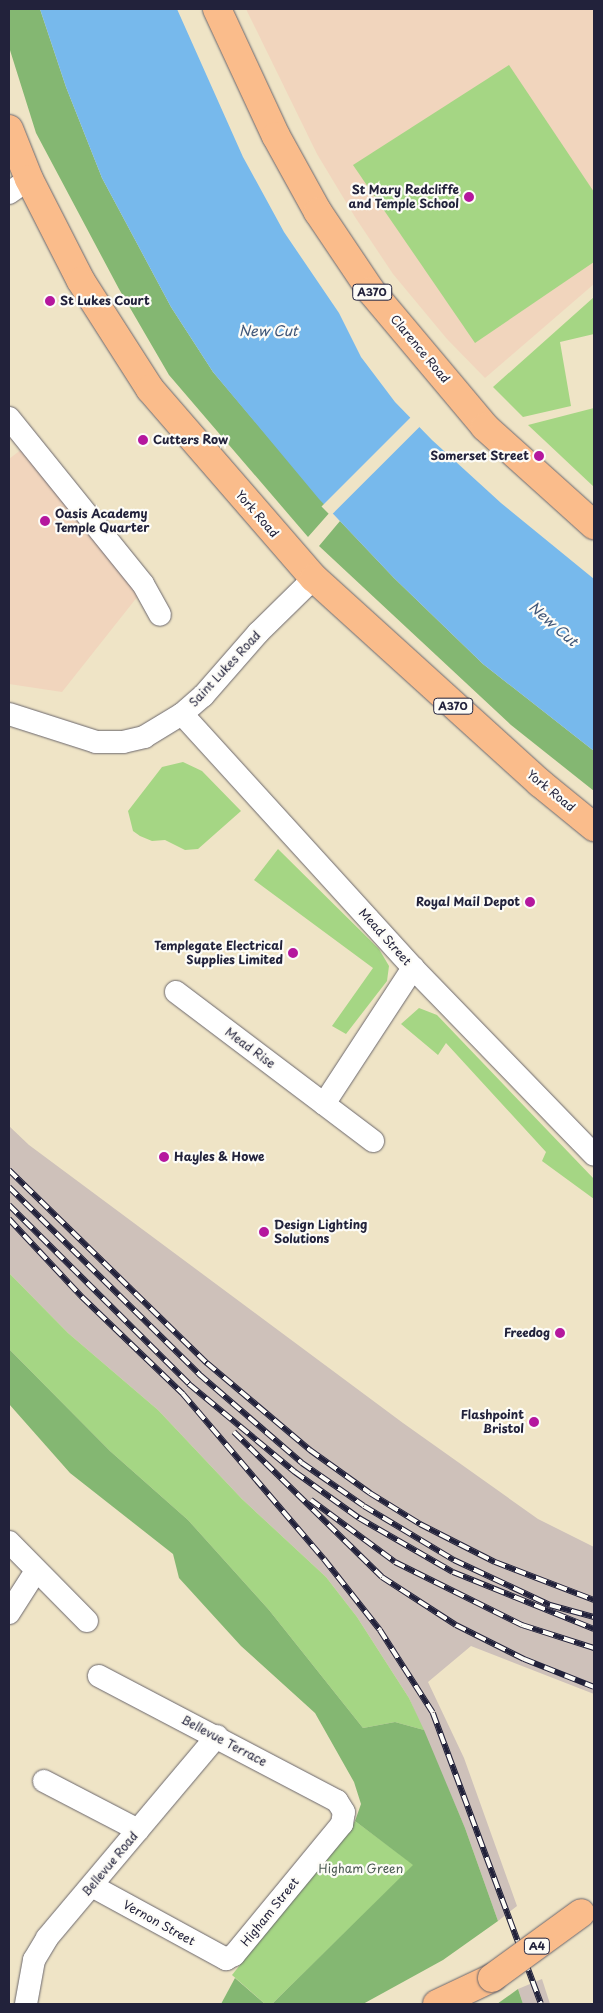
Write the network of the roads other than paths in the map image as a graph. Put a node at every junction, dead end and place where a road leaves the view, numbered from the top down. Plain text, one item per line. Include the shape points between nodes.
1 (217, 9) edge
2 (9, 129) edge
3 (19, 186) edge
4 (9, 418) edge
5 (594, 525) edge
6 (314, 578) junction
7 (160, 615) dead end
8 (9, 714) edge
9 (182, 714) junction
10 (594, 827) edge
11 (413, 968) junction
12 (176, 992) dead end
13 (324, 1104) junction
14 (373, 1141) dead end
15 (594, 1155) edge
16 (9, 1542) edge
17 (36, 1571) junction
18 (9, 1613) edge
19 (87, 1621) dead end
20 (99, 1676) dead end
21 (217, 1736) junction
22 (44, 1780) dead end
23 (344, 1812) joint
24 (138, 1830) junction
25 (92, 1886) junction
26 (588, 1907) edge
27 (226, 1959) joint
28 (484, 1982) junction
29 (26, 2004) edge
30 (437, 2004) edge
31 (454, 2004) edge

1 - 5 highway, Clarence Road / A370 via 276,136 318,212 372,291 486,427
2 - 3 highway, York Road / A370
3 - 6 highway, York Road / A370 via 150,389
4 - 7 street via 143,584
6 - 9 street, Saint Lukes Road
6 - 10 highway, York Road / A370 via 540,783
8 - 9 street, Saint Lukes Road via 96,742 123,742 144,737
9 - 11 street, Mead Street
11 - 13 street
11 - 15 street, Mead Street
12 - 13 street, Mead Rise
13 - 14 street, Mead Rise
16 - 17 street
17 - 18 street
17 - 19 street
20 - 21 street, Bellevue Terrace
21 - 23 street, Bellevue Terrace via 337,1801
21 - 24 street, Bellevue Road
22 - 24 street
23 - 27 street, Higham Street via 342,1824 234,1955
24 - 25 street, Bellevue Road
25 - 27 street, Vernon Street
25 - 29 street, Bellevue Road via 43,1945 32,1968
26 - 28 highway, A4, bridge
28 - 30 highway, A4
28 - 31 highway, A4

